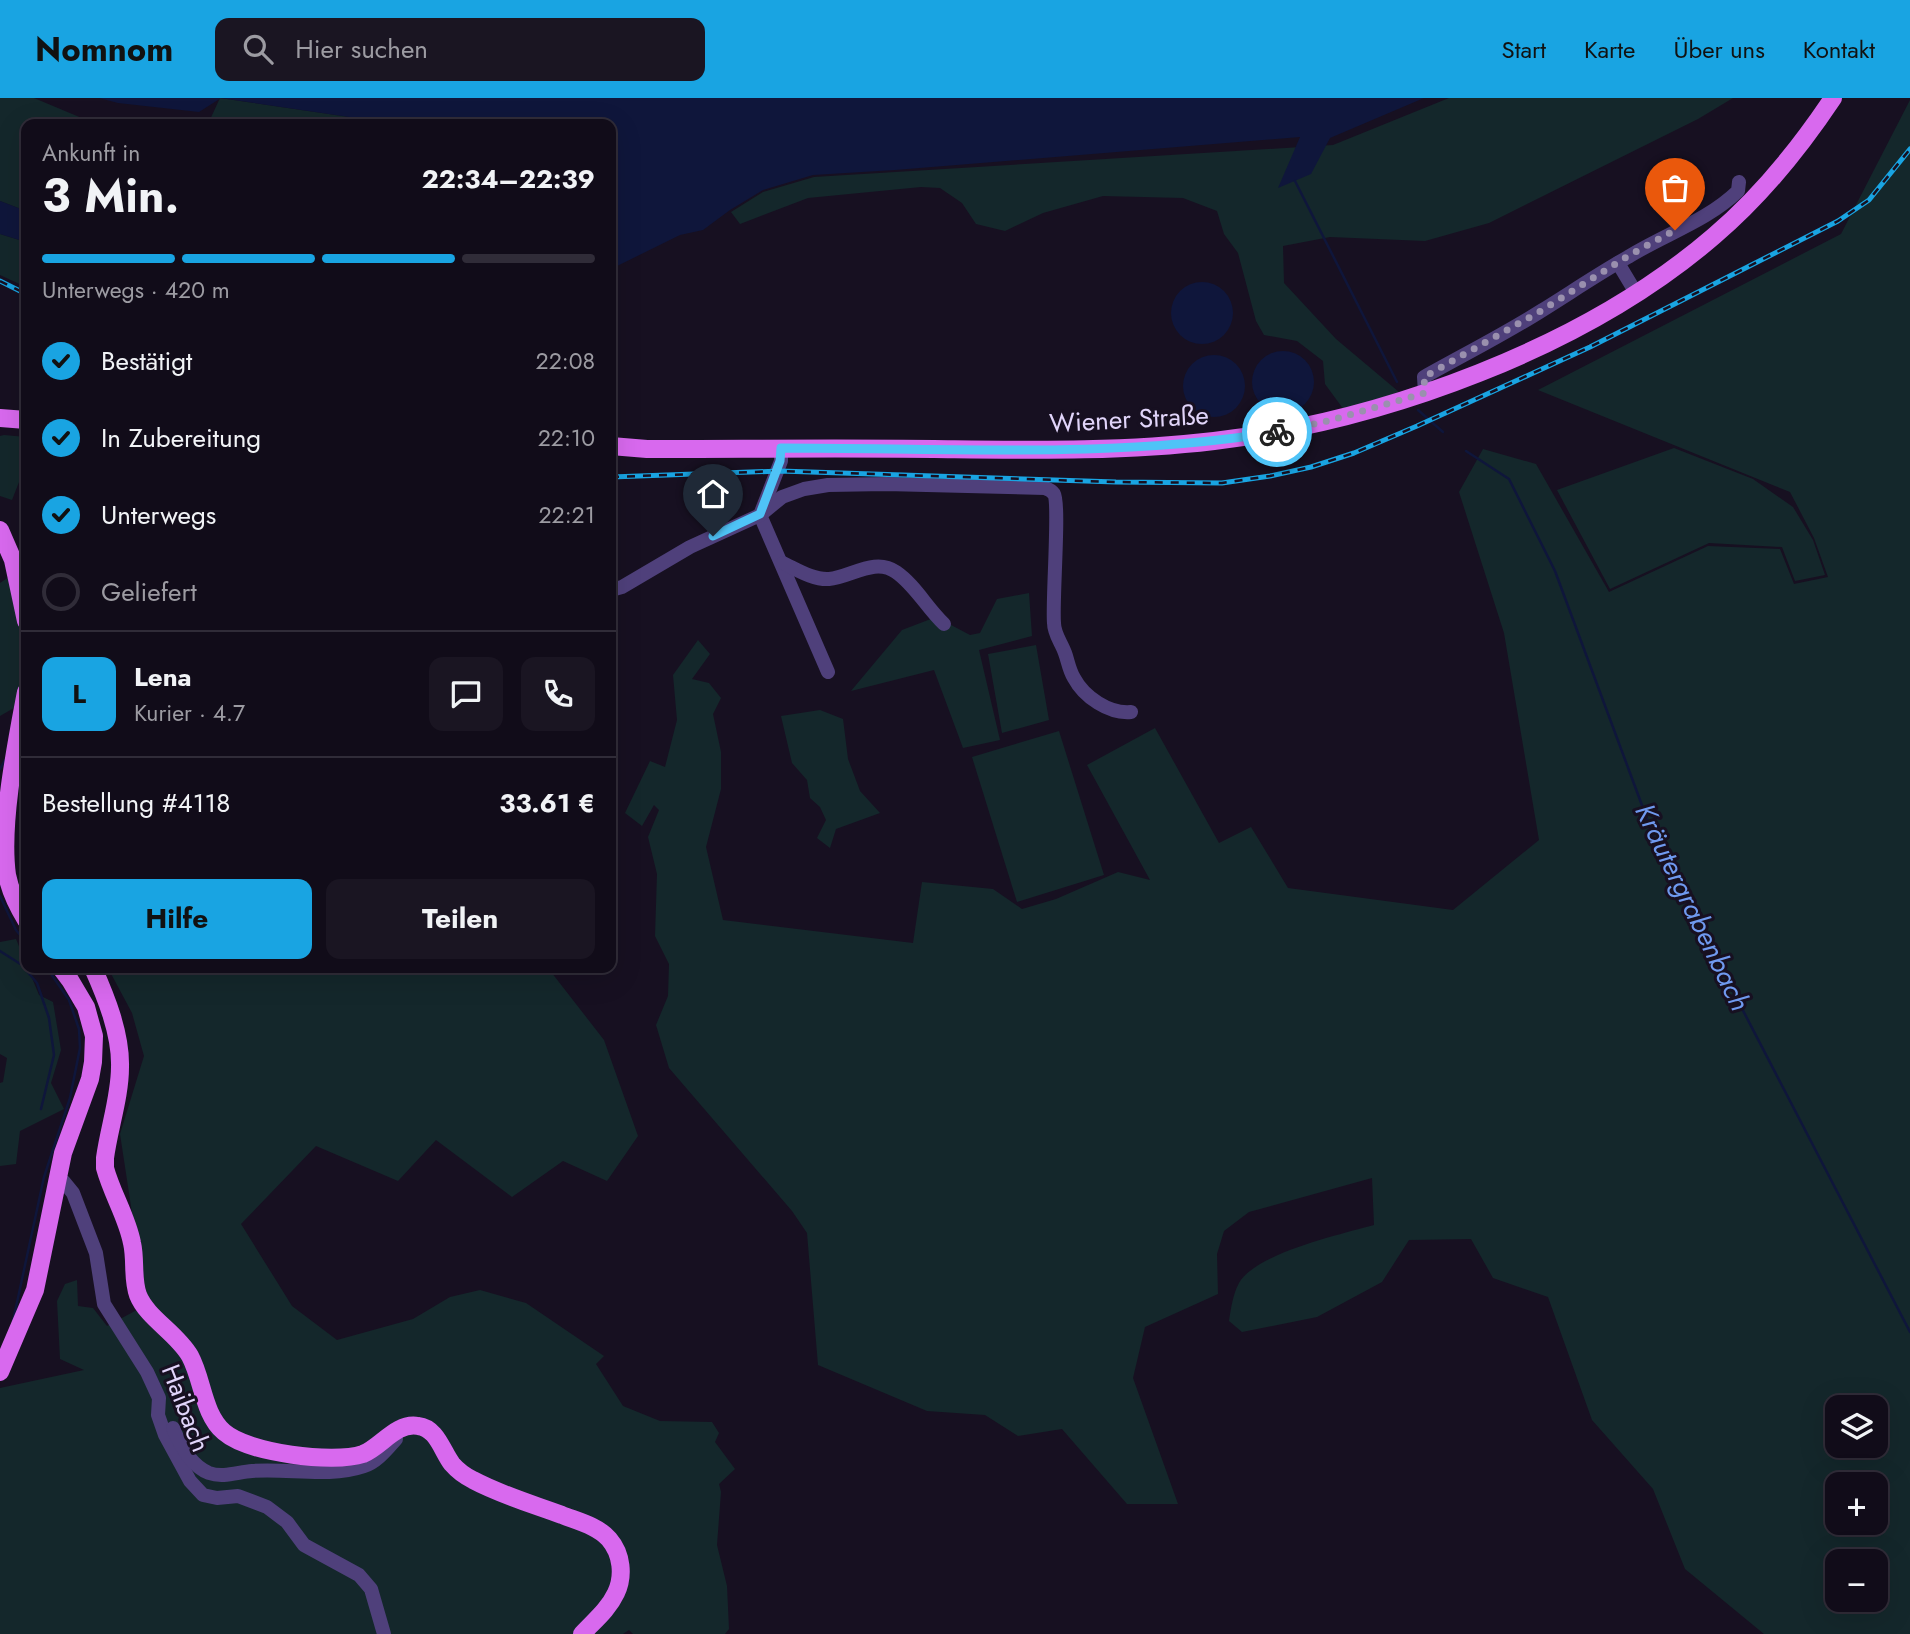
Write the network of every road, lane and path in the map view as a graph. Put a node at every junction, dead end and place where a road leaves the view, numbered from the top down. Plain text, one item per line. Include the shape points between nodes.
1 (1833, 98) edge
2 (1738, 182) dead end
3 (1704, 218) junction
4 (1716, 234) junction
5 (1618, 263) junction
6 (1636, 293) junction
7 (1425, 393) junction
8 (0, 418) edge
9 (21, 420) edge
10 (616, 446) edge
11 (781, 448) junction
12 (760, 514) junction
13 (0, 530) edge
14 (783, 563) junction
15 (616, 589) edge
16 (21, 598) edge
17 (944, 624) dead end
18 (828, 671) dead end
19 (1131, 712) dead end
20 (21, 722) edge
21 (21, 910) edge
22 (65, 973) edge
23 (95, 973) edge
24 (57, 1179) junction
25 (0, 1373) edge
26 (159, 1398) junction
27 (392, 1434) junction
28 (384, 1634) edge
29 (582, 1634) edge

1 - 4 main road, Wiener Straße via 1779,172
2 - 3 street via 1738,191
3 - 4 street
3 - 5 street
4 - 6 main road, Wiener Straße
5 - 6 street
5 - 7 street via 1424,377
6 - 7 main road, Wiener Straße via 1523,354
7 - 11 main road, Wiener Straße via 1324,422 1168,446
8 - 9 main road
10 - 11 main road, Wiener Straße
11 - 12 street
12 - 14 street
12 - 15 street
12 - 19 street via 782,497 828,485 1045,488 1056,505 1055,632 1081,690 1097,703
13 - 16 main road via 13,560
14 - 17 street via 827,579 871,566 894,570
14 - 18 street
20 - 21 main road via 5,828 5,863
22 - 24 main road via 86,1007 94,1049 90,1079
23 - 27 main road via 120,1054 105,1168 132,1240 138,1295 190,1355 217,1424 236,1440 261,1450 332,1457 365,1453
24 - 25 main road via 35,1290
24 - 26 street, Haibach via 73,1193 96,1253 104,1304
26 - 27 street via 189,1457 219,1475 367,1466 397,1439
26 - 28 street, Haibach via 158,1415 165,1435 196,1488 203,1495 238,1496 267,1507 287,1522 304,1545 359,1575 371,1589
27 - 29 main road via 409,1426 424,1427 457,1469 473,1480 610,1539 619,1557 620,1581 604,1611

